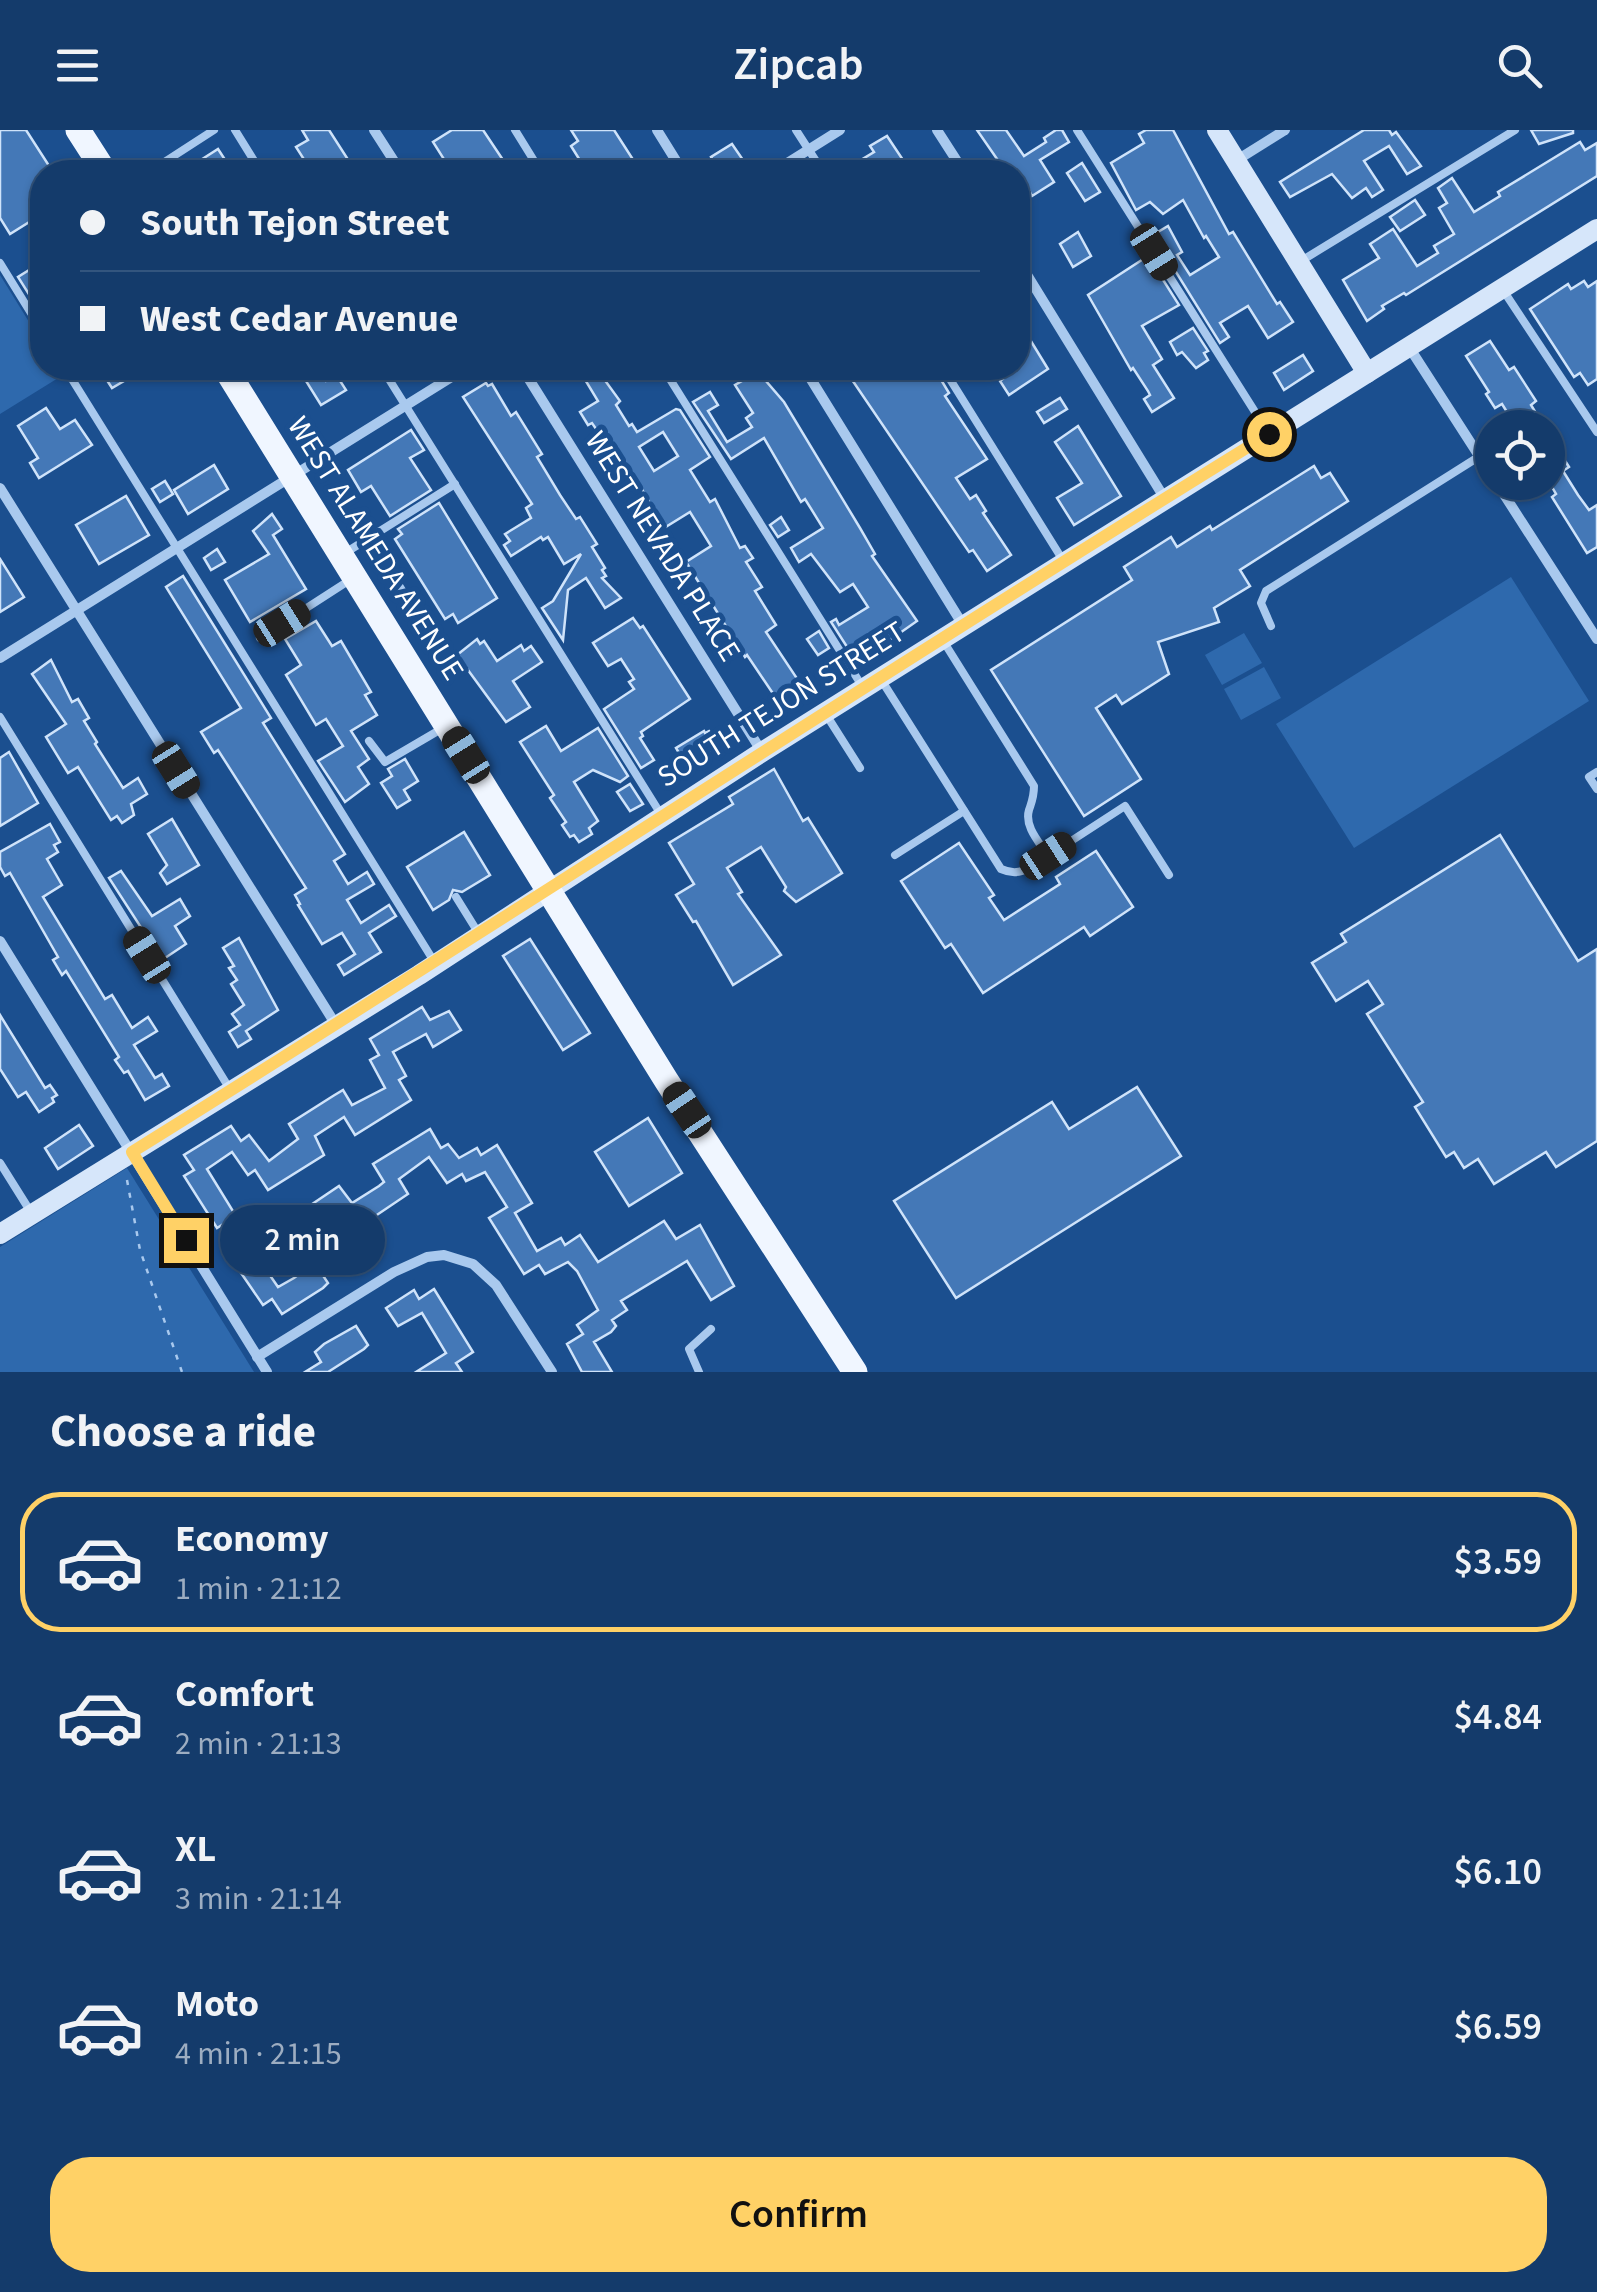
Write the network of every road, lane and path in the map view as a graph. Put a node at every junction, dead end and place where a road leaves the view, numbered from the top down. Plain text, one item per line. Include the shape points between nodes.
1 (78, 130) edge
2 (214, 130) edge
3 (234, 130) edge
4 (374, 130) edge
5 (515, 130) edge
6 (657, 130) edge
7 (796, 130) edge
8 (840, 130) edge
9 (937, 130) edge
10 (1077, 130) edge
11 (1216, 130) edge
12 (1285, 130) edge
13 (1514, 130) edge
14 (809, 150) junction
15 (97, 160) edge
16 (167, 160) edge
17 (253, 160) edge
18 (393, 160) edge
19 (534, 160) edge
20 (676, 160) edge
21 (793, 160) edge
22 (815, 160) edge
23 (956, 160) edge
24 (1236, 161) junction
25 (1597, 229) edge
26 (1299, 263) junction
27 (0, 264) edge
28 (1030, 280) edge
29 (1502, 288) junction
30 (30, 312) edge
31 (1409, 346) junction
32 (1367, 373) junction
33 (73, 380) edge
34 (233, 380) edge
35 (390, 380) edge
36 (447, 380) edge
37 (530, 380) edge
38 (671, 380) edge
39 (811, 380) edge
40 (950, 380) edge
41 (406, 406) junction
42 (1597, 432) edge
43 (1269, 434) junction
44 (1475, 448) edge
45 (1475, 459) edge
46 (293, 476) junction
47 (455, 484) junction
48 (0, 488) edge
49 (1165, 499) junction
50 (1507, 500) edge
51 (370, 538) junction
52 (177, 547) junction
53 (1064, 562) junction
54 (348, 567) junction
55 (76, 610) junction
56 (419, 618) dead end
57 (963, 625) junction
58 (1271, 626) dead end
59 (260, 638) dead end
60 (941, 638) junction
61 (1597, 640) edge
62 (0, 658) edge
63 (872, 682) junction
64 (825, 712) junction
65 (0, 716) edge
66 (447, 725) junction
67 (369, 741) dead end
68 (762, 752) junction
69 (860, 768) dead end
70 (1597, 772) edge
71 (1597, 789) edge
72 (964, 812) junction
73 (662, 816) junction
74 (895, 855) dead end
75 (1048, 856) junction
76 (1169, 875) dead end
77 (549, 888) junction
78 (456, 897) dead end
79 (479, 934) junction
80 (0, 941) edge
81 (436, 964) junction
82 (336, 1026) junction
83 (231, 1091) junction
84 (124, 1157) junction
85 (0, 1163) edge
86 (32, 1214) junction
87 (0, 1234) edge
88 (711, 1329) dead end
89 (257, 1356) junction
90 (182, 1372) edge
91 (267, 1372) edge
92 (552, 1372) edge
93 (699, 1372) edge
94 (855, 1372) edge

1 - 15 main road
2 - 16 lane
3 - 17 lane
4 - 18 street
5 - 19 lane
6 - 20 street
7 - 14 lane
8 - 14 street
9 - 23 street
10 - 43 lane
11 - 24 street
12 - 24 street
13 - 26 lane
14 - 21 street
14 - 22 lane
24 - 26 street
25 - 29 street, SOUTH TEJON STREET
26 - 32 street
27 - 30 lane
28 - 49 street
29 - 31 street, SOUTH TEJON STREET
29 - 42 lane
31 - 32 street, SOUTH TEJON STREET
31 - 44 street
32 - 43 street, SOUTH TEJON STREET
33 - 52 lane
34 - 46 main road, WEST ALAMEDA AVENUE
35 - 41 lane
36 - 41 street
37 - 68 street, WEST NEVADA PLACE
38 - 63 lane
39 - 57 street
40 - 53 lane
41 - 46 street
41 - 47 lane
43 - 49 street, SOUTH TEJON STREET
45 - 58 lane via 1266,591 1261,602
46 - 52 street
46 - 54 main road, WEST ALAMEDA AVENUE
47 - 51 lane
47 - 73 lane
48 - 55 street
49 - 53 street, SOUTH TEJON STREET
50 - 61 street
51 - 54 lane
51 - 56 lane
52 - 55 street
52 - 81 lane
53 - 57 street, SOUTH TEJON STREET
54 - 59 lane
54 - 66 main road, WEST ALAMEDA AVENUE
55 - 62 street
55 - 82 street
57 - 60 street, SOUTH TEJON STREET
60 - 63 street, SOUTH TEJON STREET
60 - 75 lane via 1034,786 1030,828
63 - 64 street, SOUTH TEJON STREET
63 - 72 lane
64 - 68 street, SOUTH TEJON STREET
64 - 69 lane
65 - 83 lane
66 - 67 lane via 386,762
66 - 77 main road, WEST ALAMEDA AVENUE
68 - 73 street, SOUTH TEJON STREET
70 - 71 lane via 1589,777
72 - 74 lane
72 - 75 lane via 1001,869 1023,872
73 - 77 street, SOUTH TEJON STREET
75 - 76 lane via 1125,806
77 - 79 street, SOUTH TEJON STREET
77 - 94 main road, WEST ALAMEDA AVENUE
78 - 79 lane
79 - 81 street, SOUTH TEJON STREET
80 - 84 street
81 - 82 street, SOUTH TEJON STREET
82 - 83 street, SOUTH TEJON STREET
83 - 84 street, SOUTH TEJON STREET
84 - 86 street, SOUTH TEJON STREET
84 - 89 street
84 - 90 path via 140,1250
85 - 86 lane
86 - 87 street, SOUTH TEJON STREET
88 - 93 lane via 689,1348
89 - 91 street
89 - 92 street via 394,1272 444,1255 473,1264 496,1285

